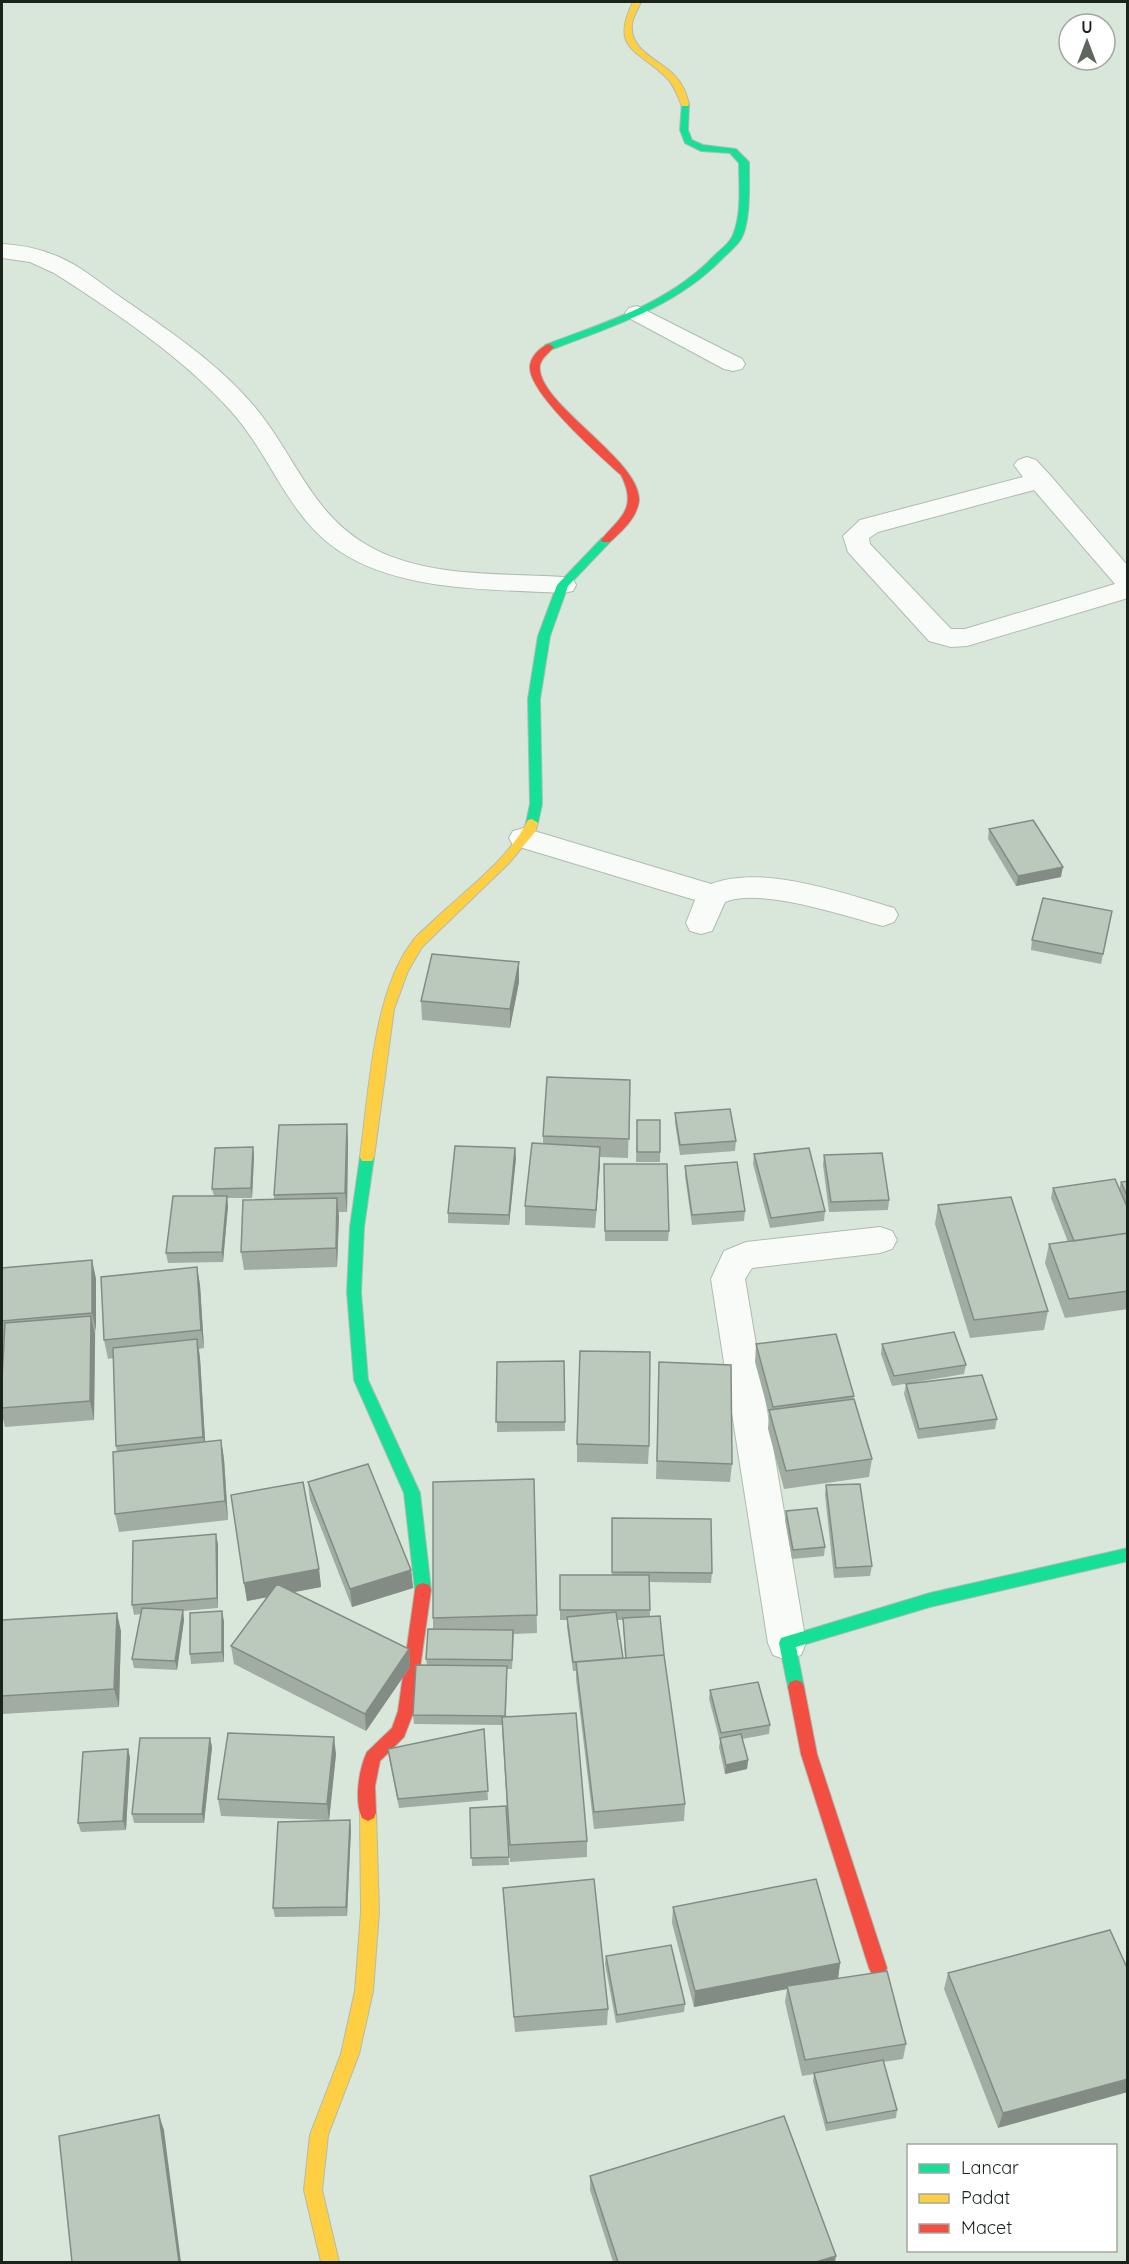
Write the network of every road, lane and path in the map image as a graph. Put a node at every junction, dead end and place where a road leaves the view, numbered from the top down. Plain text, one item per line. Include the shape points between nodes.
1 (637, 2) edge
2 (2, 251) edge
3 (637, 313) junction
4 (733, 364) dead end
5 (1128, 583) edge
6 (564, 585) junction
7 (1128, 589) edge
8 (524, 838) junction
9 (712, 895) junction
10 (883, 915) dead end
11 (701, 923) dead end
12 (880, 1240) dead end
13 (1128, 1554) edge
14 (787, 1643) junction
15 (878, 1968) dead end
16 (330, 2262) edge

1 - 3 street via 626,16 627,39 673,78 683,92 687,139 698,147 736,151 744,162 745,183 737,238 693,280
2 - 6 street via 26,253 52,262 148,327 219,385 256,425 302,503 329,531 359,552 423,572
3 - 4 street
3 - 6 street via 552,345 542,351 537,361 535,372 547,392 633,487 633,509 626,522 586,558
5 - 7 street via 1034,472 869,526 856,536 857,546 939,635 951,638 967,637
6 - 8 street via 544,636 536,675 536,804 531,829
8 - 9 street
8 - 16 street via 417,944 402,971 388,1009 371,1124 357,1227 354,1292 361,1380 412,1493 424,1597 406,1711 398,1732 374,1757 367,1786 370,1912 364,1991 350,2054 319,2135 313,2190
9 - 10 street via 733,886 748,886
9 - 11 street
12 - 14 street via 746,1255 736,1260 728,1279
13 - 14 street via 930,1600
14 - 15 street via 809,1754

